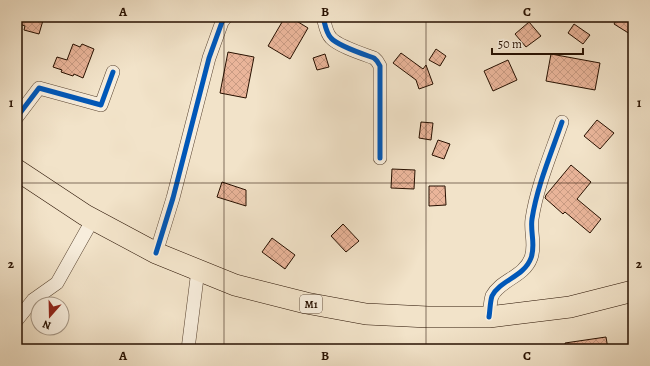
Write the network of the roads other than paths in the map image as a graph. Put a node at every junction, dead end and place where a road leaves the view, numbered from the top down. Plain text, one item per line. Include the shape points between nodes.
1 (226, 17) edge
2 (323, 17) edge
3 (113, 72) dead end
4 (17, 117) edge
5 (562, 122) dead end
6 (380, 158) dead end
7 (17, 170) edge
8 (93, 219) junction
9 (156, 253) junction
10 (198, 270) junction
11 (633, 291) edge
12 (489, 317) junction
13 (17, 320) edge
14 (188, 349) edge

1 - 9 street via 209,58
2 - 6 street via 331,38 374,58 380,66
3 - 4 street via 101,105 39,88
5 - 12 street via 539,189 532,220 534,249 530,260 523,270 492,296
7 - 8 highway, M1
8 - 9 highway, M1
8 - 13 street via 57,283 33,300
9 - 10 highway, M1
10 - 12 highway, M1 via 235,285 306,303 366,314
10 - 14 street
11 - 12 highway, M1 via 570,307

